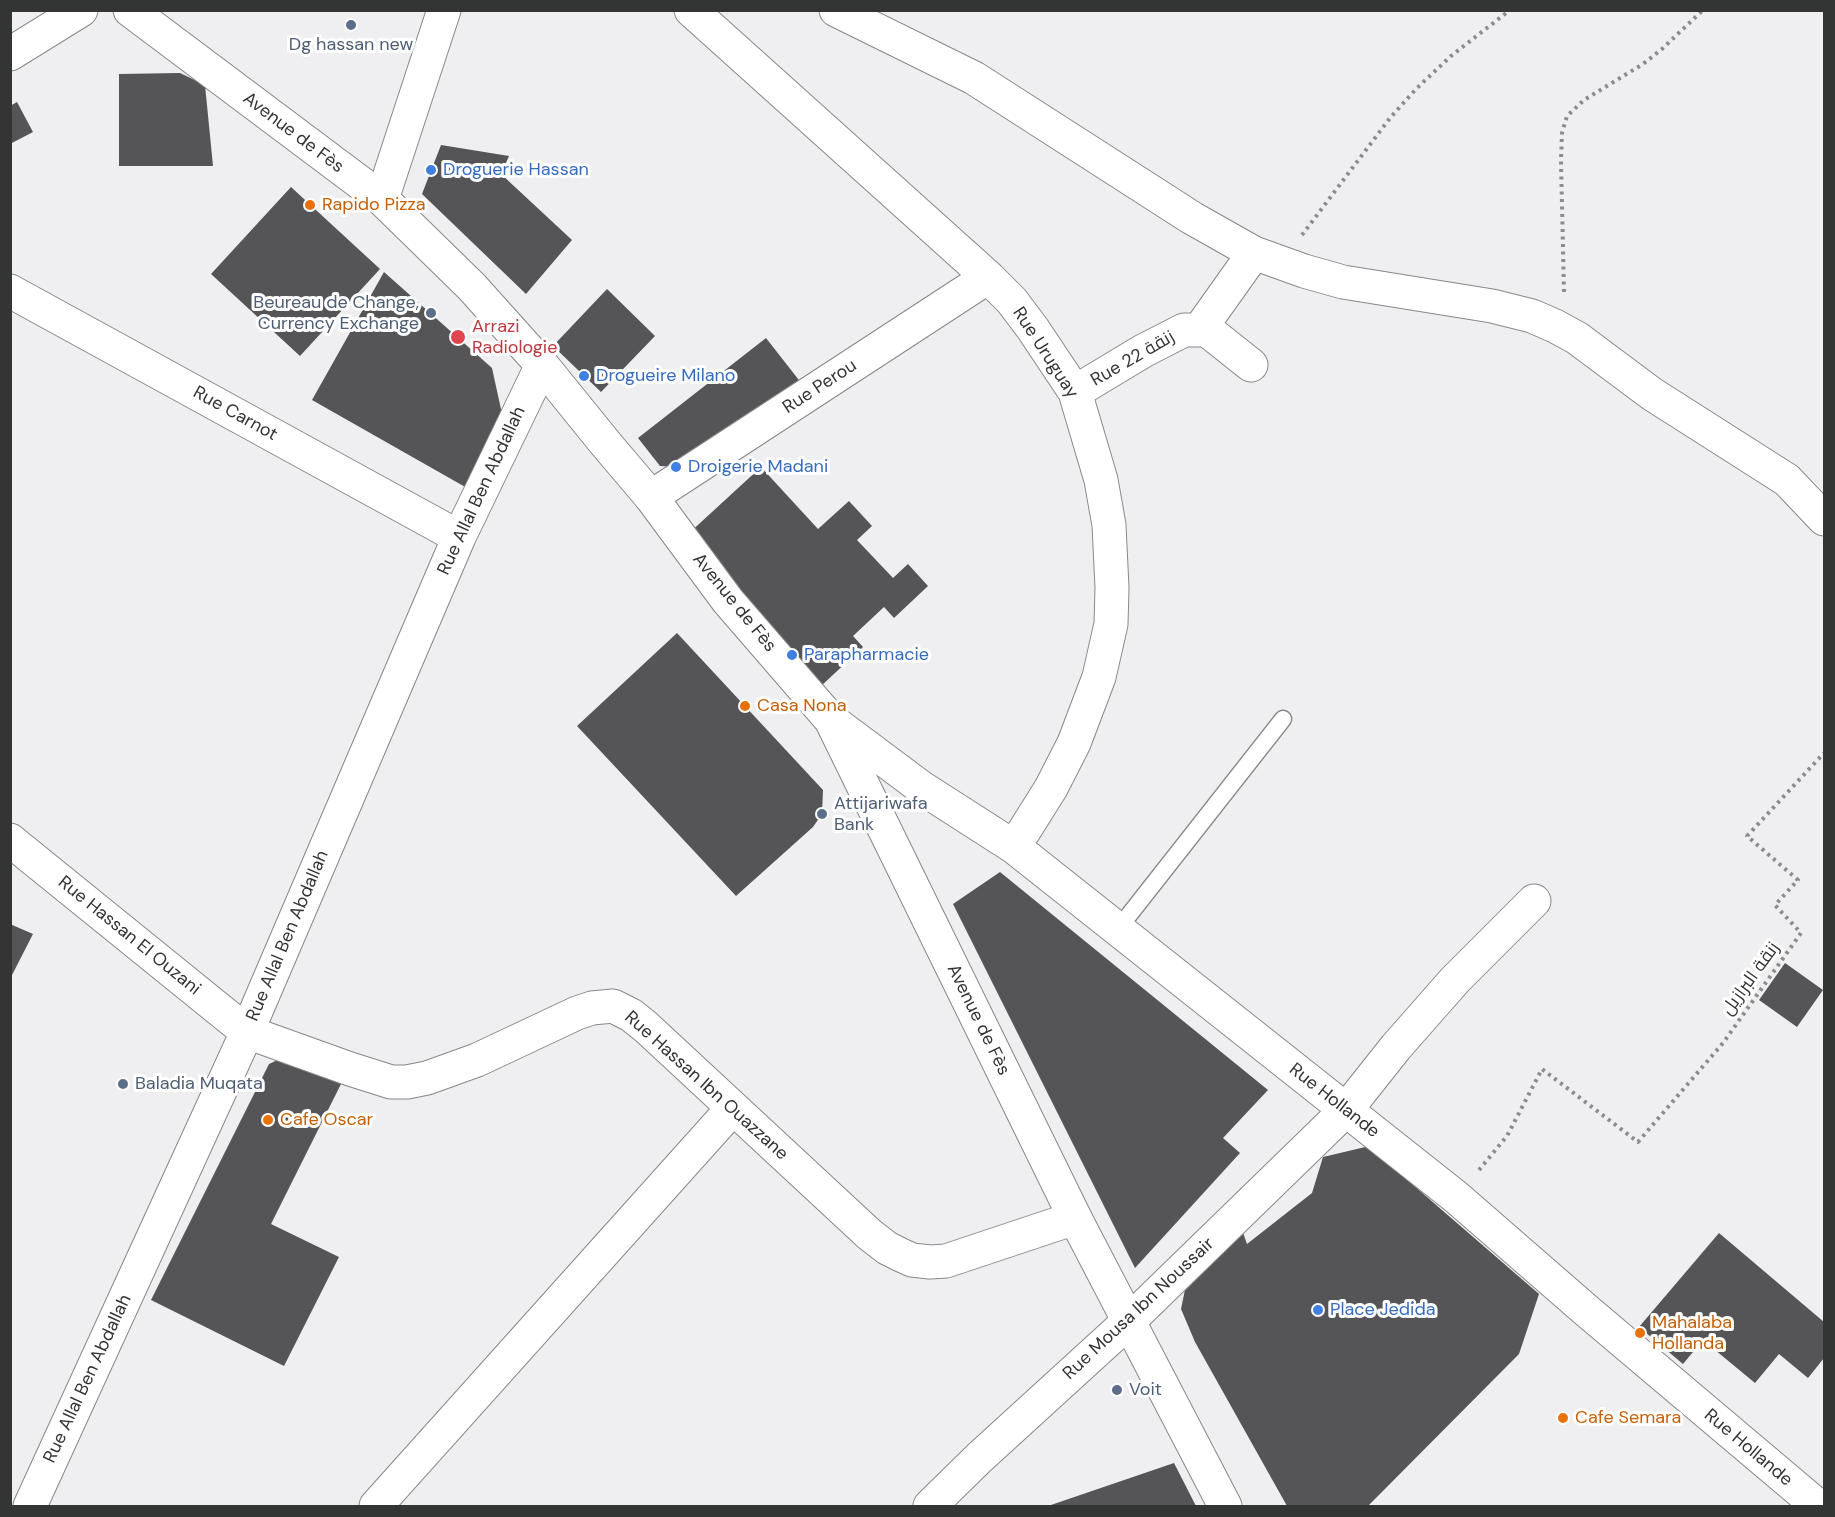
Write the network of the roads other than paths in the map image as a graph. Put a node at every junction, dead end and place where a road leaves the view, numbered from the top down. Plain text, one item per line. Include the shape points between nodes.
1 (81, 10) edge
2 (130, 10) edge
3 (444, 10) edge
4 (691, 10) edge
5 (836, 10) edge
6 (10, 54) edge
7 (382, 199) junction
8 (1269, 258) junction
9 (988, 277) junction
10 (10, 291) edge
11 (1200, 329) junction
12 (542, 365) junction
13 (1251, 365) dead end
14 (1075, 392) junction
15 (651, 496) junction
16 (1824, 519) edge
17 (459, 537) junction
18 (1282, 718) dead end
19 (831, 720) junction
20 (10, 840) edge
21 (1014, 847) junction
22 (1534, 901) dead end
23 (1118, 929) junction
24 (247, 1032) junction
25 (733, 1108) junction
26 (1346, 1110) junction
27 (1075, 1218) junction
28 (1128, 1322) junction
29 (30, 1506) edge
30 (376, 1506) edge
31 (930, 1506) edge
32 (1225, 1506) edge
33 (1818, 1506) edge

1 - 6 street
2 - 7 street, Avenue de Fès
3 - 7 street
4 - 9 street, Rue Uruguay
5 - 8 street via 974,78 1192,218
7 - 12 street, Avenue de Fès via 472,287
8 - 11 street
8 - 16 street via 1353,284 1512,310 1565,331 1652,394 1787,480
9 - 14 street, Rue Uruguay via 1033,329
9 - 15 street, Rue Perou
10 - 17 street, Rue Carnot
11 - 13 street, Rue 22 زنقة via 1212,333
11 - 14 street, Rue 22 زنقة via 1173,335
12 - 15 street, Avenue de Fès
12 - 17 street, Rue Allal Ben Abdallah
14 - 21 street, Rue Uruguay via 1101,480 1109,525 1111,624 1099,677 1074,743
15 - 19 street, Avenue de Fès via 728,601
17 - 24 street, Rue Allal Ben Abdallah
18 - 23 lane
19 - 21 street, Rue Hollande via 922,788
19 - 27 street, Avenue de Fès
20 - 24 street, Rue Hassan El Ouzani
21 - 23 street, Rue Hollande
22 - 26 street, Rue Mousa Ibn Noussair via 1455,980
23 - 26 street, Rue Hollande
24 - 25 street, Rue Hassan Ibn Ouazzane via 391,1082 407,1082 477,1060 577,1013 613,1006 646,1027
24 - 29 street, Rue Allal Ben Abdallah
25 - 27 street, Rue Hassan Ibn Ouazzane via 868,1234 912,1260 945,1262
25 - 30 street
26 - 28 street, Rue Mousa Ibn Noussair
26 - 33 street, Rue Hollande via 1456,1197
27 - 28 street, Avenue de Fès
28 - 31 street, Rue Mousa Ibn Noussair
28 - 32 street, Avenue de Fès

